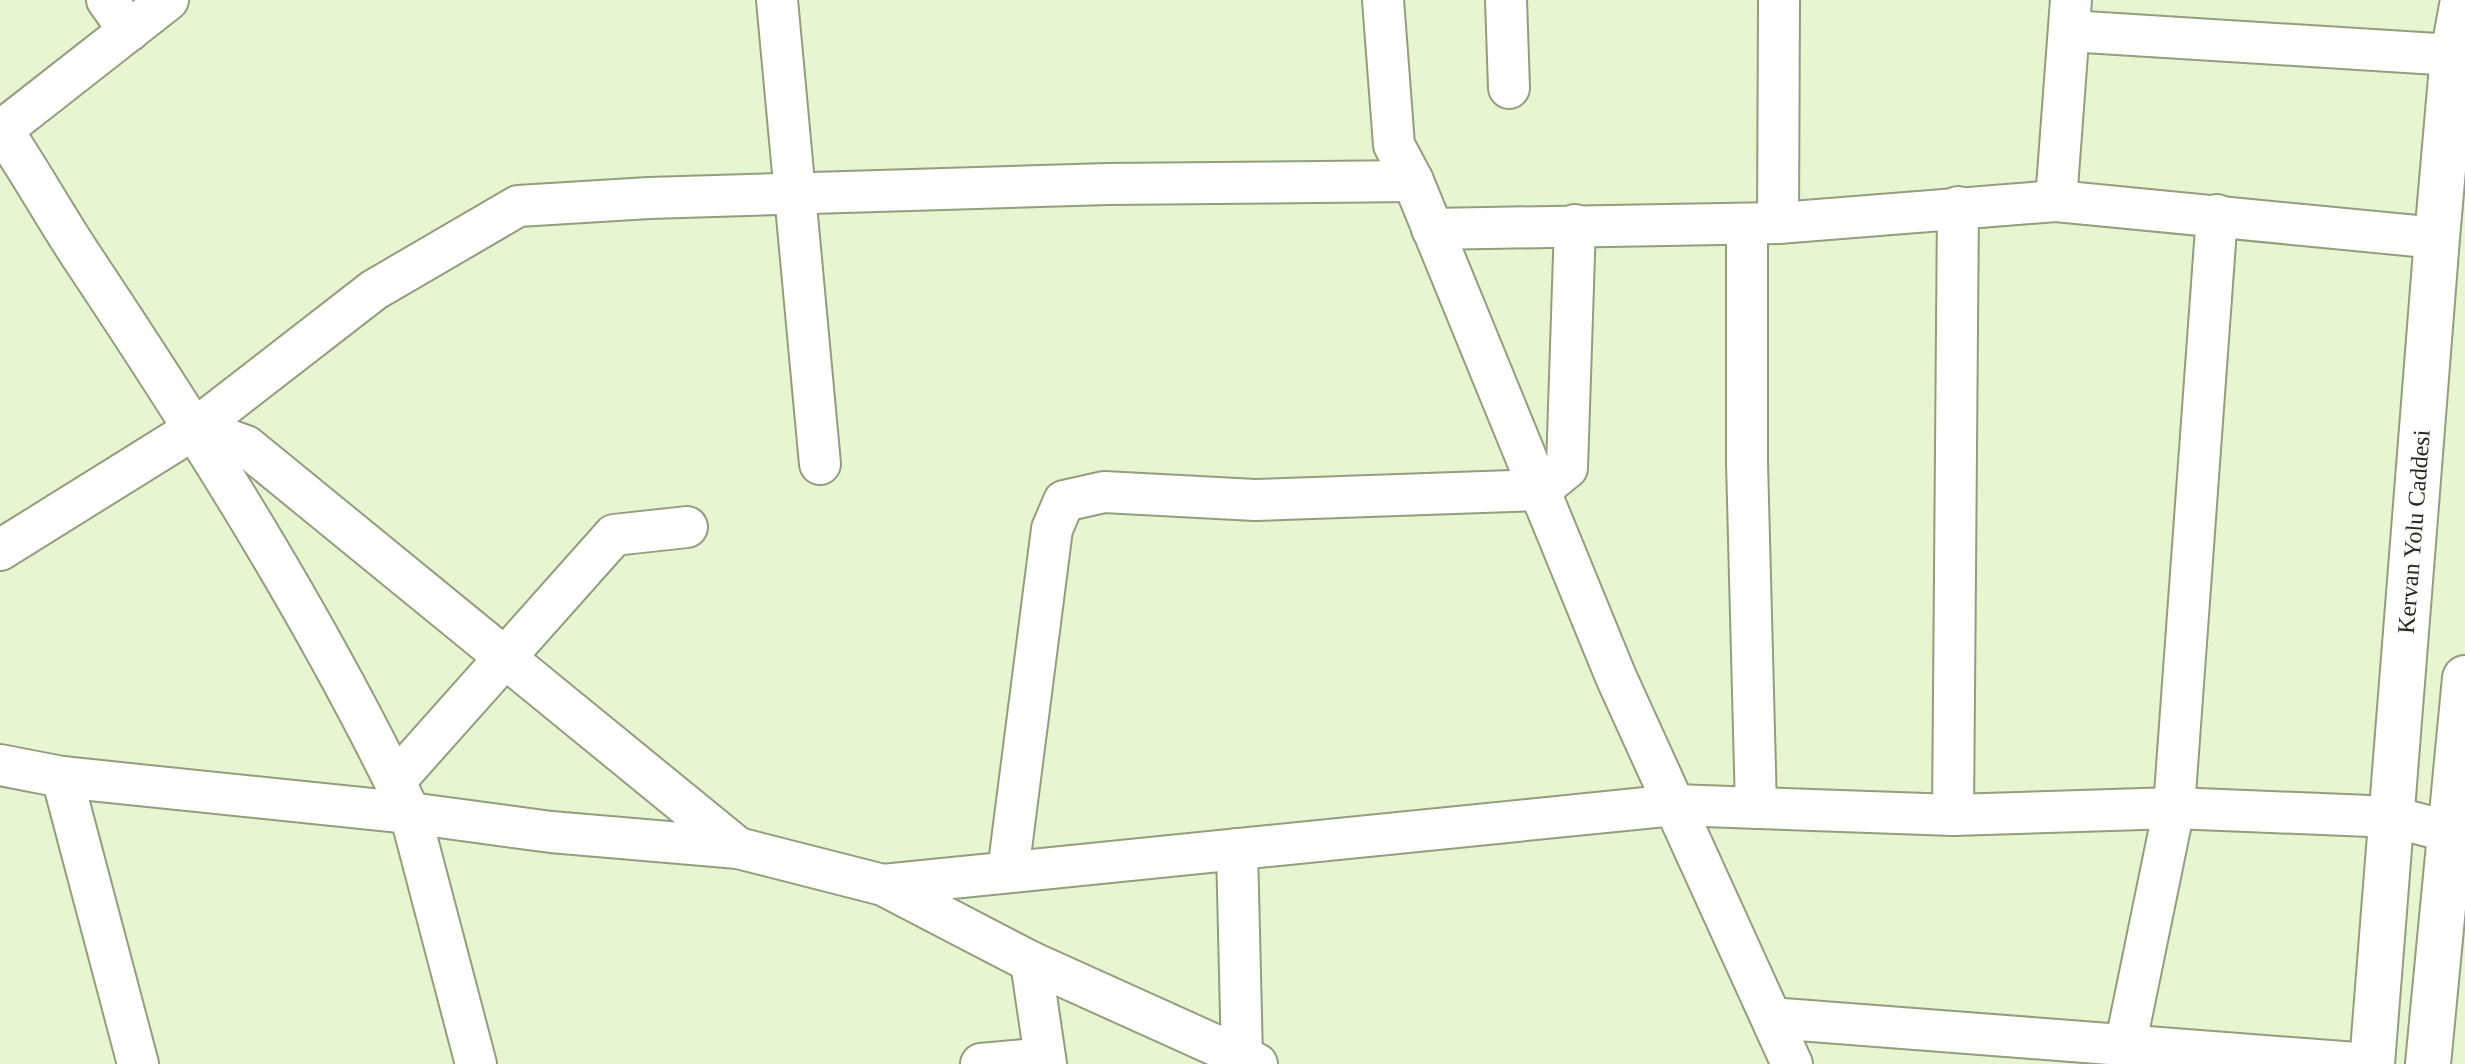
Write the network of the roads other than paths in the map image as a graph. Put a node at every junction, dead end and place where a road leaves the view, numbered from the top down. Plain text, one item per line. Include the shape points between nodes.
1 (168, 0) edge
2 (777, 0) edge
3 (1383, 0) edge
4 (1506, 0) edge
5 (1779, 0) edge
6 (2463, 0) edge
7 (118, 16) edge
8 (2070, 16) edge
9 (2453, 55) junction
10 (1509, 88) dead end
11 (1, 128) edge
12 (1413, 181) junction
13 (796, 195) junction
14 (2056, 201) junction
15 (1958, 207) junction
16 (2217, 215) junction
17 (1762, 223) junction
18 (1575, 225) junction
19 (1432, 229) junction
20 (2437, 238) junction
21 (196, 428) junction
22 (820, 464) dead end
23 (1540, 490) junction
24 (687, 527) dead end
25 (0, 550) edge
26 (506, 656) junction
27 (2465, 678) edge
28 (0, 765) edge
29 (62, 777) junction
30 (402, 797) junction
31 (1675, 805) junction
32 (1756, 808) junction
33 (2174, 808) junction
34 (1953, 815) junction
35 (2393, 817) junction
36 (2458, 834) edge
37 (738, 848) junction
38 (1237, 849) junction
39 (1008, 872) junction
40 (883, 885) junction
41 (1031, 962) junction
42 (1772, 1018) junction
43 (2125, 1047) junction
44 (1045, 1061) edge
45 (1250, 1061) edge
46 (138, 1064) edge
47 (476, 1064) edge
48 (981, 1064) edge
49 (1792, 1064) edge
50 (2370, 1064) edge
51 (2428, 1064) edge

1 - 7 street
2 - 13 street
3 - 12 street via 1394,145
4 - 10 street
5 - 17 street
6 - 9 street, Kervan Yolu Caddesi
7 - 11 street
8 - 9 street
8 - 14 street
9 - 20 street, Kervan Yolu Caddesi
11 - 21 street
12 - 13 street
12 - 19 street
13 - 21 street via 518,206 374,290
13 - 22 street
14 - 15 street
14 - 16 street
15 - 17 street
15 - 34 street
16 - 20 street
16 - 33 street
17 - 18 street
17 - 32 street via 1747,462
18 - 19 street
18 - 23 street via 1567,468
19 - 23 street
20 - 35 street, Kervan Yolu Caddesi
21 - 25 street
21 - 26 street via 246,446
21 - 30 street via 307,612
23 - 31 street
23 - 39 street via 1255,500 1104,492 1064,501 1052,529
24 - 26 street via 614,535
26 - 30 street
26 - 37 street
27 - 36 street
28 - 29 street
29 - 30 street
29 - 46 street
30 - 37 street via 551,832
30 - 47 street
31 - 32 street
31 - 38 street
31 - 42 street
32 - 34 street
33 - 34 street
33 - 35 street
33 - 43 street
35 - 36 street
35 - 50 street, Kervan Yolu Caddesi
36 - 51 street
37 - 40 street
38 - 39 street
38 - 45 street
39 - 40 street
40 - 41 street
41 - 44 street
41 - 45 street
42 - 43 street
42 - 49 street
43 - 50 street
44 - 48 street

